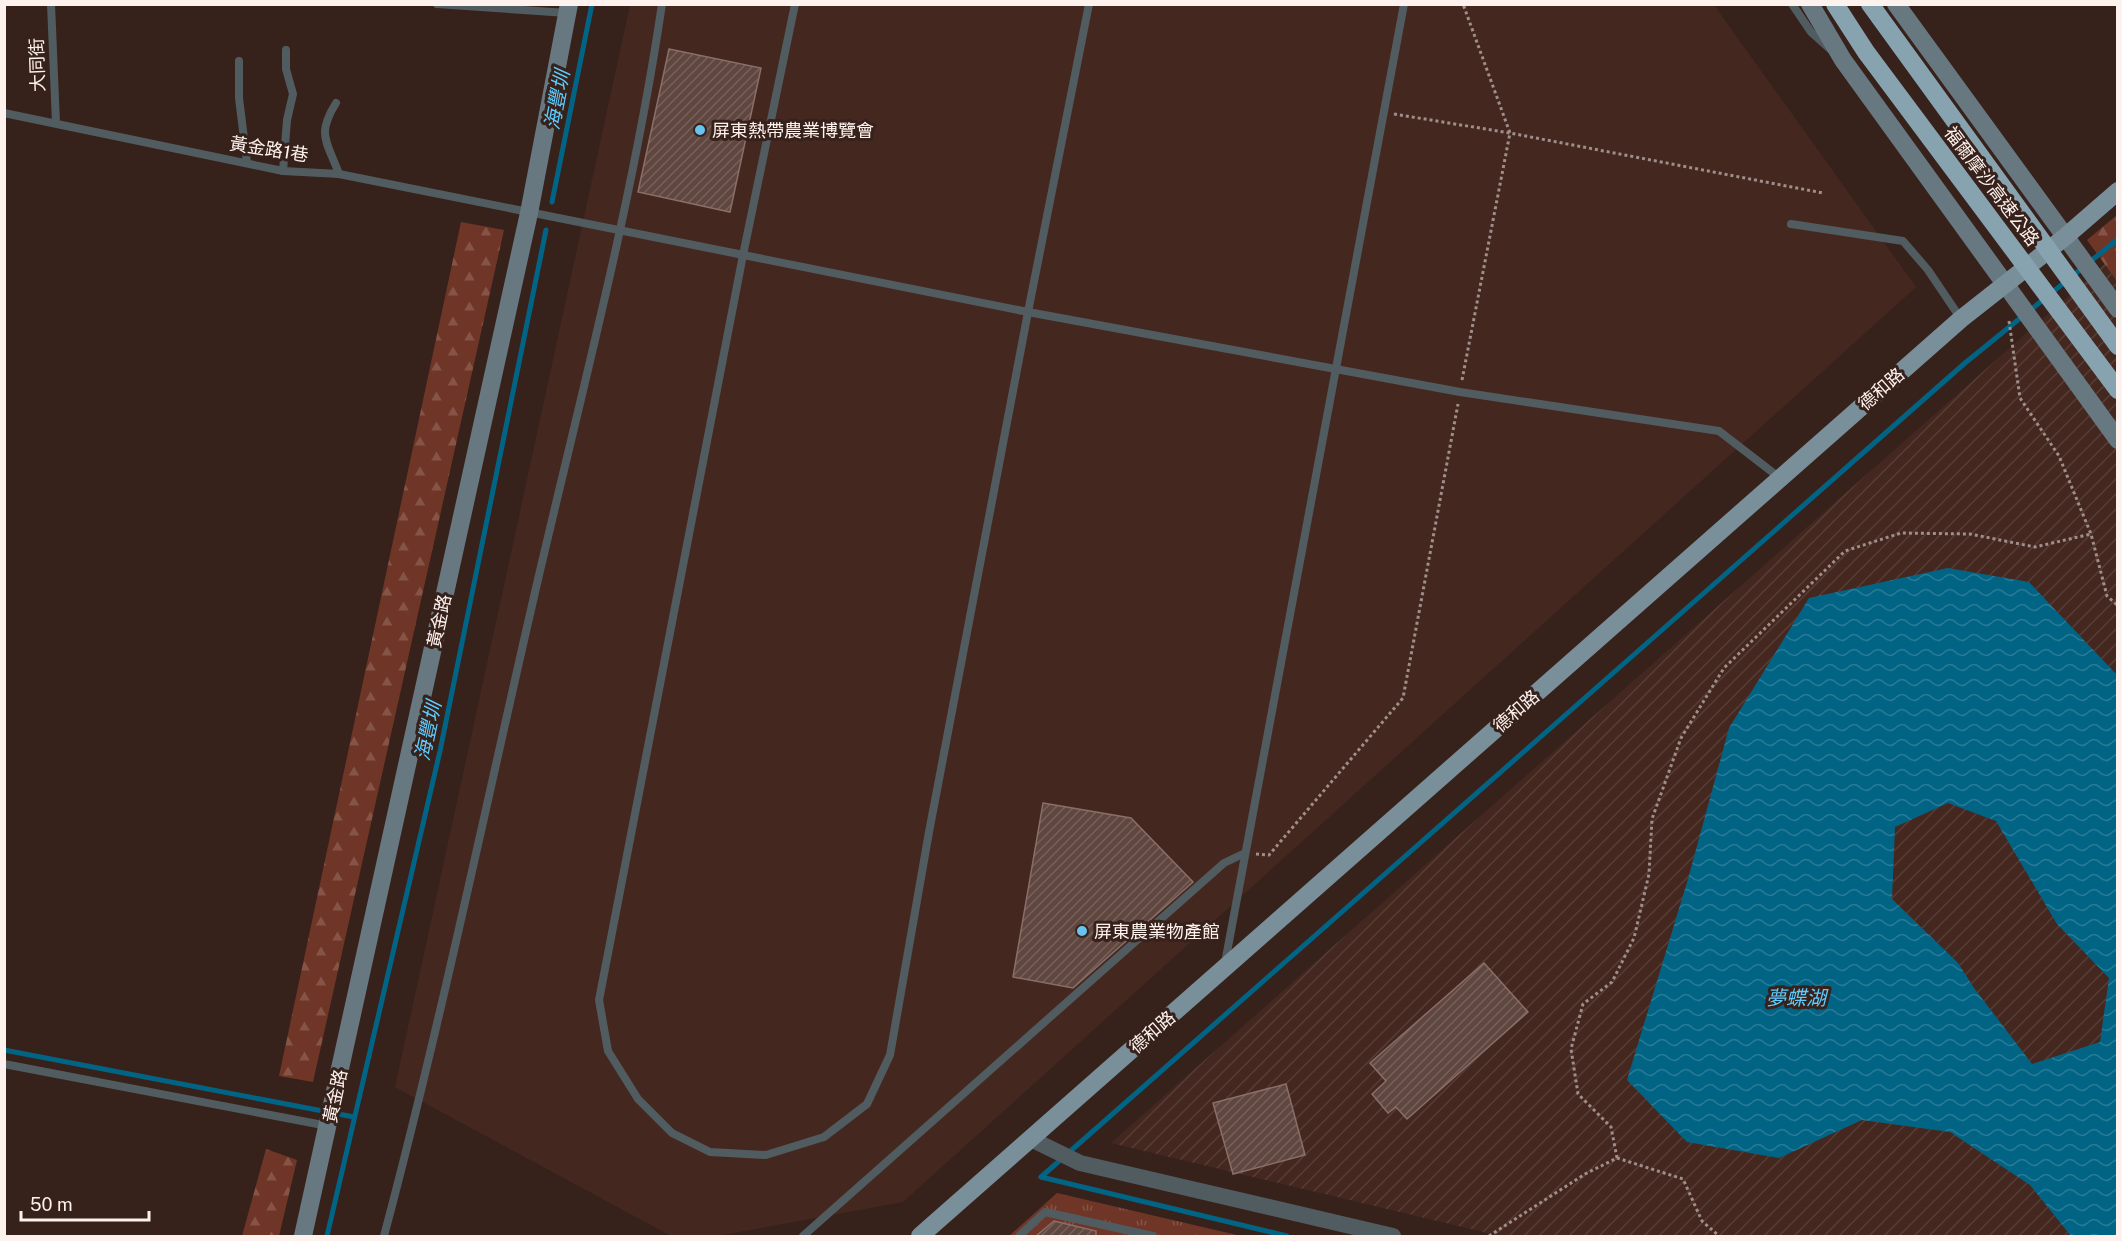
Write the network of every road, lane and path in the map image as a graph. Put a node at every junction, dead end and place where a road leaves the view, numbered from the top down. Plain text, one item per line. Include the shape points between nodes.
1 (51, 4) edge
2 (437, 4) edge
3 (662, 4) edge
4 (795, 4) edge
5 (1089, 4) edge
6 (1404, 4) edge
7 (1463, 4) edge
8 (1791, 4) edge
9 (1810, 4) edge
10 (1835, 4) edge
11 (1870, 4) edge
12 (1896, 4) edge
13 (568, 9) edge
14 (286, 50) dead end
15 (1843, 60) junction
16 (239, 61) dead end
17 (336, 103) dead end
18 (4, 113) edge
19 (1384, 113) junction
20 (56, 123) junction
21 (1510, 133) junction
22 (247, 164) junction
23 (283, 171) junction
24 (339, 174) junction
25 (2118, 191) edge
26 (1823, 193) dead end
27 (529, 213) junction
28 (1791, 224) dead end
29 (620, 230) junction
30 (2065, 237) junction
31 (742, 255) junction
32 (2004, 284) junction
33 (2118, 309) edge
34 (1028, 312) junction
35 (2009, 318) dead end
36 (1961, 319) junction
37 (2118, 346) edge
38 (1336, 369) junction
39 (2118, 390) edge
40 (1460, 392) junction
41 (2118, 440) edge
42 (1780, 478) junction
43 (2091, 534) junction
44 (2118, 606) edge
45 (1245, 853) junction
46 (1224, 969) junction
47 (4, 1064) edge
48 (329, 1127) junction
49 (1031, 1139) junction
50 (1617, 1158) junction
51 (303, 1236) edge
52 (384, 1236) edge
53 (803, 1236) edge
54 (920, 1236) edge
55 (1019, 1236) edge
56 (1153, 1236) edge
57 (1393, 1236) edge
58 (1489, 1236) edge
59 (1719, 1236) edge

1 - 20 lane, 大同街
2 - 13 lane
3 - 29 lane
4 - 31 lane
5 - 34 lane
6 - 19 lane
7 - 21 path
8 - 15 lane via 1811,32
9 - 15 street
10 - 39 highway, 福爾摩沙高速公路, bridge via 1866,52
11 - 37 highway, 福爾摩沙高速公路, bridge
12 - 30 street
13 - 27 street, 黃金路
14 - 23 lane via 293,94 286,120
15 - 32 street
16 - 22 lane
17 - 24 lane via 326,118 324,134
18 - 20 lane, 黃金路1巷
19 - 21 path
19 - 38 lane
20 - 22 lane, 黃金路1巷
21 - 26 path
21 - 40 path
22 - 23 lane, 黃金路1巷
23 - 24 lane, 黃金路1巷
24 - 27 lane, 黃金路1巷
25 - 30 main road, 德和路
27 - 29 lane, 黃金路1巷
27 - 48 street, 黃金路
28 - 36 lane via 1903,241
29 - 31 lane, 黃金路1巷
29 - 52 lane via 415,1118
30 - 32 main road, 德和路
30 - 33 street
31 - 34 lane, 黃金路1巷
31 - 34 lane via 599,1000 608,1052 638,1099 672,1133 710,1152 766,1155 824,1137 867,1104 890,1055
32 - 36 main road, 德和路
32 - 41 street
34 - 38 lane, 黃金路1巷
35 - 43 path via 2020,398 2060,456
36 - 42 main road, 德和路
38 - 40 lane, 黃金路1巷
38 - 45 lane
40 - 42 lane, 黃金路1巷 via 1719,431
40 - 45 path via 1403,698 1269,855
42 - 46 main road, 德和路
43 - 44 path via 2107,597
43 - 50 path via 2035,547 1970,534 1901,533 1845,551 1724,668 1681,738 1652,819 1649,874 1634,938 1612,982 1583,1004 1571,1049 1578,1094 1611,1127
45 - 46 lane
45 - 53 lane via 1224,863
46 - 49 main road, 德和路
47 - 48 lane
48 - 51 street, 黃金路
49 - 54 main road, 德和路
49 - 57 street via 1080,1163
50 - 58 path
50 - 59 path via 1683,1179 1702,1221
55 - 56 lane via 1045,1212

